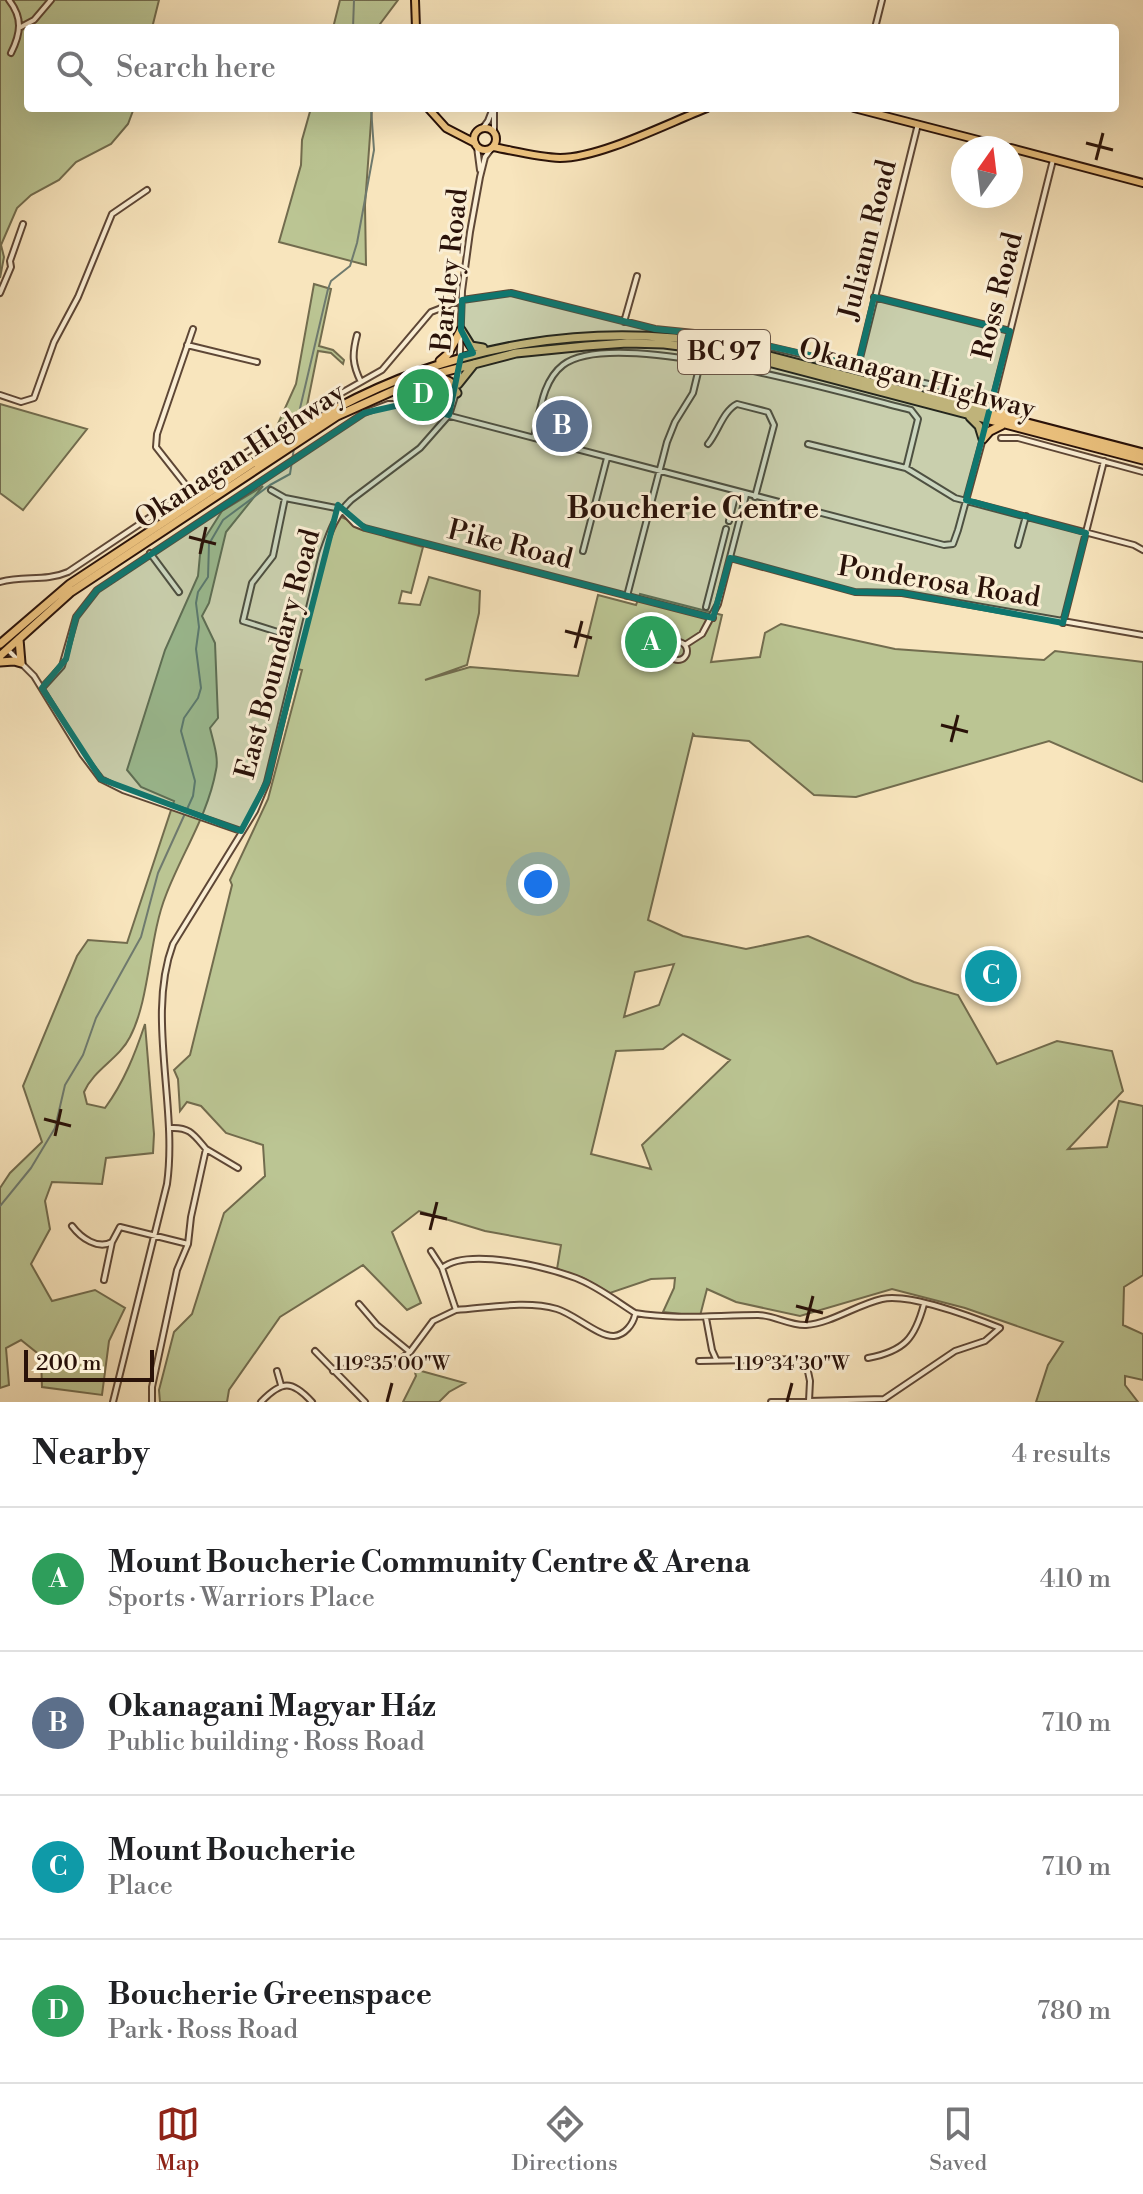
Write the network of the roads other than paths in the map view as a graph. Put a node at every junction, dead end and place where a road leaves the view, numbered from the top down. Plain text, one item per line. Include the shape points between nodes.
1 (51, 0) edge
2 (415, 0) edge
3 (882, 0) edge
4 (13, 2) edge
5 (26, 24) edge
6 (416, 24) edge
7 (876, 24) edge
8 (24, 25) edge
9 (20, 27) junction
10 (11, 53) dead end
11 (432, 112) edge
12 (492, 112) edge
13 (494, 112) edge
14 (697, 112) edge
15 (870, 112) edge
16 (918, 124) junction
17 (480, 129) junction
18 (454, 132) junction
19 (495, 134) junction
20 (964, 136) edge
21 (476, 145) junction
22 (492, 148) junction
23 (1023, 152) edge
24 (527, 153) junction
25 (1053, 160) junction
26 (480, 177) junction
27 (1143, 183) edge
28 (147, 190) dead end
29 (23, 224) dead end
30 (637, 276) dead end
31 (0, 293) edge
32 (874, 297) junction
33 (462, 300) junction
34 (624, 322) junction
35 (193, 329) dead end
36 (461, 330) junction
37 (1010, 331) junction
38 (357, 335) dead end
39 (187, 345) junction
40 (498, 348) junction
41 (461, 356) junction
42 (701, 360) junction
43 (257, 362) dead end
44 (474, 363) junction
45 (858, 366) junction
46 (460, 367) junction
47 (435, 370) junction
48 (361, 382) junction
49 (457, 388) junction
50 (971, 394) dead end
51 (0, 395) edge
52 (993, 400) junction
53 (970, 411) junction
54 (449, 415) junction
55 (989, 416) junction
56 (1004, 420) junction
57 (534, 437) junction
58 (1001, 438) dead end
59 (983, 439) junction
60 (708, 444) dead end
61 (808, 444) dead end
62 (1143, 453) edge
63 (607, 458) junction
64 (1143, 460) edge
65 (1104, 461) junction
66 (906, 468) junction
67 (659, 472) junction
68 (1143, 472) edge
69 (189, 489) junction
70 (271, 490) dead end
71 (736, 493) junction
72 (746, 495) junction
73 (755, 497) junction
74 (285, 498) junction
75 (966, 499) junction
76 (341, 509) junction
77 (1026, 516) junction
78 (729, 521) dead end
79 (726, 529) dead end
80 (1086, 533) junction
81 (1018, 545) dead end
82 (1143, 550) edge
83 (583, 551) dead end
84 (150, 553) junction
85 (718, 560) junction
86 (729, 560) junction
87 (0, 582) edge
88 (179, 592) dead end
89 (627, 596) junction
90 (706, 607) dead end
91 (713, 618) junction
92 (1063, 623) junction
93 (0, 634) edge
94 (18, 634) junction
95 (284, 634) dead end
96 (1143, 635) edge
97 (2, 645) edge
98 (685, 645) junction
99 (0, 656) edge
100 (0, 662) edge
101 (21, 663) junction
102 (42, 688) junction
103 (241, 831) junction
104 (171, 1128) junction
105 (206, 1149) junction
106 (238, 1168) dead end
107 (72, 1226) dead end
108 (155, 1234) junction
109 (112, 1242) junction
110 (188, 1244) junction
111 (431, 1251) dead end
112 (442, 1268) junction
113 (104, 1280) dead end
114 (359, 1304) dead end
115 (924, 1304) junction
116 (456, 1310) junction
117 (635, 1313) junction
118 (706, 1318) junction
119 (315, 1351) dead end
120 (410, 1352) junction
121 (868, 1358) dead end
122 (716, 1359) junction
123 (699, 1361) dead end
124 (277, 1371) dead end
125 (333, 1371) junction
126 (281, 1385) junction
127 (809, 1401) edge
128 (113, 1402) edge
129 (152, 1402) edge
130 (261, 1402) edge
131 (312, 1402) edge
132 (365, 1402) edge
133 (771, 1402) edge

1 - 5 street
2 - 6 main road
3 - 7 street
4 - 9 street
8 - 9 street
9 - 10 street
11 - 18 main road
12 - 17 street
13 - 19 street
14 - 24 main road via 576,156
15 - 16 main road
16 - 20 main road
16 - 32 street, Juliann Road
17 - 18 main road
17 - 19 main road
17 - 21 main road
18 - 21 main road
19 - 22 main road
19 - 24 main road
21 - 22 main road
21 - 26 street, Bartley Road
22 - 24 main road
22 - 26 street, Bartley Road
23 - 25 main road
25 - 27 main road
25 - 37 street, Ross Road
26 - 33 street, Bartley Road
28 - 51 street via 112,214 34,398 21,402
29 - 31 street
30 - 34 street
32 - 37 street
32 - 45 street, Juliann Road
33 - 34 street via 511,293
33 - 36 street, Bartley Road
33 - 48 street via 431,312 386,366
34 - 45 street via 724,336
35 - 39 street
36 - 40 highway via 471,346
36 - 41 street, Bartley Road
36 - 47 highway
37 - 52 street, Ross Road
38 - 48 street via 352,356
39 - 43 street
39 - 69 street via 156,447
40 - 41 highway, Okanagan Highway / BC 97
40 - 53 highway, Okanagan Highway / BC 97 via 564,336 682,337
41 - 46 street, Bartley Road
41 - 47 highway, Okanagan Highway / BC 97
42 - 57 street via 628,354 575,358 550,380
42 - 66 street via 911,410 918,419
42 - 67 street via 693,393 675,422
44 - 46 highway, Okanagan Highway / BC 97
44 - 49 highway
44 - 53 highway, Okanagan Highway / BC 97 via 516,353 664,344 734,353
45 - 50 street
46 - 47 highway, Okanagan Highway / BC 97
46 - 49 street, Bartley Road
47 - 49 highway
47 - 94 highway, Okanagan Highway / BC 97 via 294,440
48 - 69 street
49 - 54 street, Bartley Road
52 - 53 highway
52 - 55 street, Ross Road
52 - 56 highway
53 - 55 highway, Okanagan Highway / BC 97
53 - 59 highway
54 - 57 street, Ross Road
54 - 76 street, Bartley Road via 420,448
54 - 84 street, Ross Road via 404,404 376,407
55 - 56 highway, Okanagan Highway / BC 97
55 - 59 street, Ross Road
56 - 59 highway
56 - 62 highway, Okanagan Highway / BC 97
56 - 64 highway, Okanagan Highway / BC 97
57 - 63 street, Ross Road
58 - 65 street
59 - 75 street, Ross Road
60 - 73 street via 729,408 737,404 768,412 774,425
61 - 66 street
63 - 67 street, Ross Road
63 - 83 street
65 - 68 street
65 - 80 street
66 - 75 street via 955,498
67 - 71 street, Ross Road
67 - 89 street
69 - 87 street via 68,572
70 - 74 street
71 - 72 street, Ross Road
71 - 78 street
72 - 73 street, Ross Road
72 - 86 street
73 - 75 street, Ross Road via 944,545 953,544
74 - 76 street
74 - 95 street via 273,556 252,583 243,621
75 - 77 street
76 - 89 street, Pike Road via 355,524 377,532
76 - 103 street, East Boundary Road via 322,554 267,782
77 - 80 street
77 - 81 street
79 - 85 street
80 - 82 street
80 - 92 street
84 - 88 street
84 - 102 street, Ross Road via 97,590 76,617 62,666
85 - 86 street, Ponderosa Road
85 - 90 street
86 - 91 street
86 - 92 street, Ponderosa Road via 855,592 902,593
89 - 91 street, Pike Road
91 - 98 street
92 - 96 street, Ponderosa Road
93 - 94 highway
94 - 97 highway, Okanagan Highway / BC 97
94 - 101 highway
97 - 99 highway, Okanagan Highway / BC 97
97 - 101 street
98 - 98 street via 673,643 670,657 684,659
100 - 101 highway
101 - 102 street
102 - 103 street via 101,779
103 - 104 street, East Boundary Road via 165,965 161,992
104 - 105 street via 191,1131
104 - 108 street, East Boundary Road via 169,1173
105 - 106 street
105 - 110 street
107 - 109 street via 96,1245
108 - 109 street via 120,1227
108 - 110 street
108 - 128 street, East Boundary Road
109 - 113 street
110 - 129 street via 177,1270
111 - 112 street
112 - 116 street
112 - 117 street via 471,1259 546,1269 578,1279
114 - 120 street
115 - 118 street via 883,1299 804,1326 762,1315
115 - 121 street via 911,1338 898,1349
115 - 127 street via 1000,1328 884,1399
116 - 117 street via 556,1308 614,1336 634,1323
116 - 120 street via 433,1321
117 - 118 street
118 - 122 street
119 - 125 street
120 - 125 street via 395,1363 345,1361
122 - 123 street
122 - 127 street via 802,1359 810,1381
124 - 126 street
125 - 132 street
126 - 130 street
126 - 131 street via 295,1386
127 - 133 street

